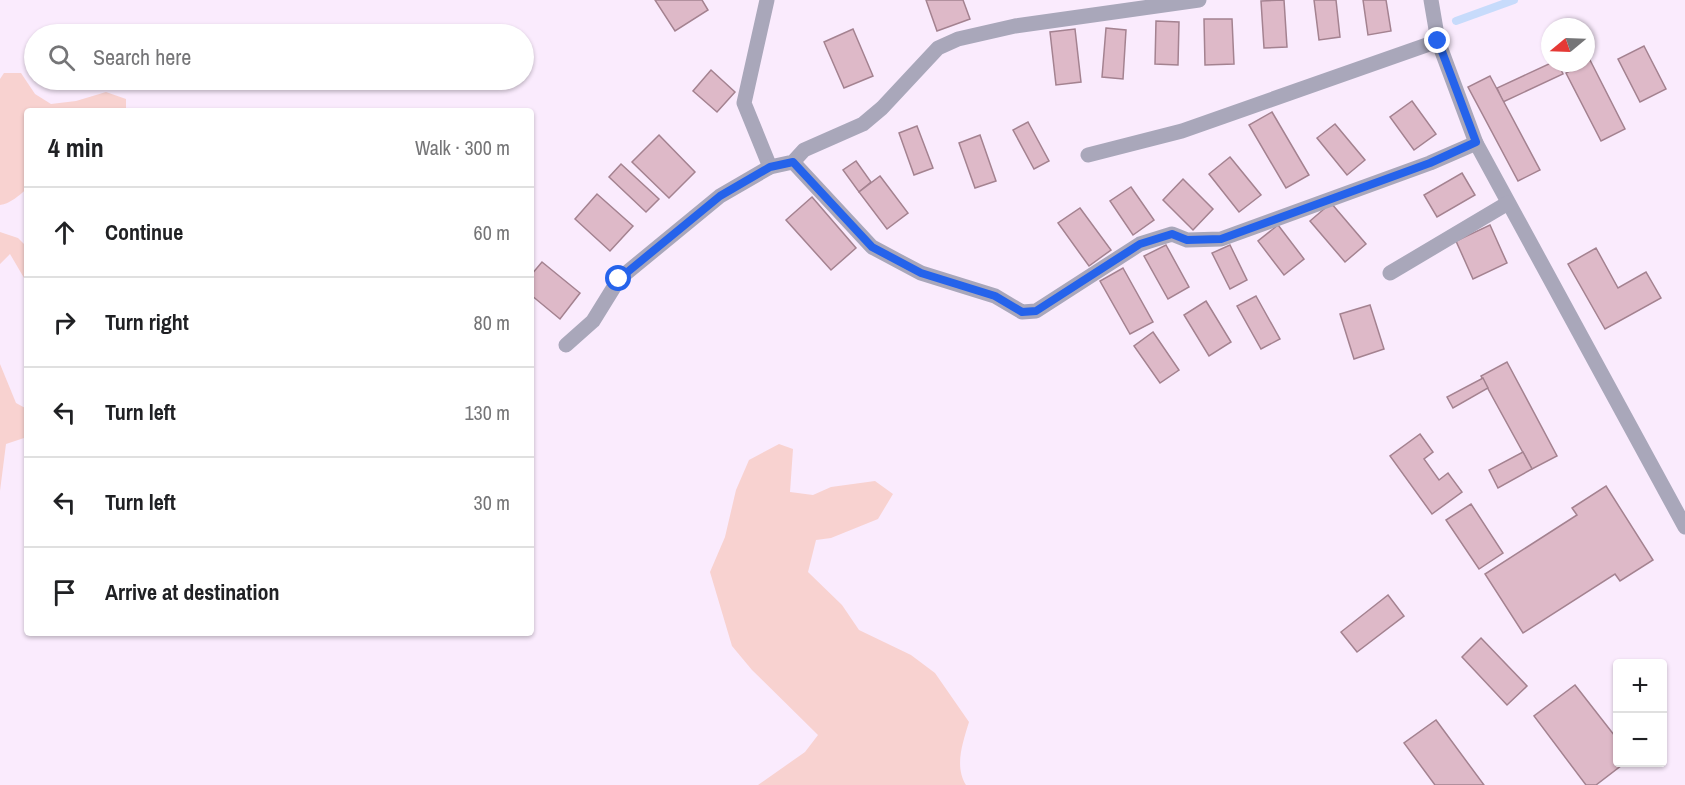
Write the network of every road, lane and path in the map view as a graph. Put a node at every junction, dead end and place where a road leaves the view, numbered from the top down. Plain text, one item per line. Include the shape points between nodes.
1 (767, 0) edge
2 (1198, 0) edge
3 (1431, 0) edge
4 (1438, 41) junction
5 (1476, 142) junction
6 (1088, 155) dead end
7 (793, 162) junction
8 (770, 167) junction
9 (1508, 203) junction
10 (1390, 273) dead end
11 (566, 345) dead end
12 (1685, 526) edge

1 - 8 street via 744,103
2 - 7 street via 1015,26 958,39 938,48 863,124 804,150
3 - 4 street
4 - 5 street
4 - 6 street via 1182,131
5 - 7 street via 1430,163 1221,239 1187,240 1172,234 1140,244 1036,311 1022,312 995,296 921,273 872,247
5 - 9 street
7 - 8 street
8 - 11 street via 720,196 619,279 593,321
9 - 10 street
9 - 12 street

